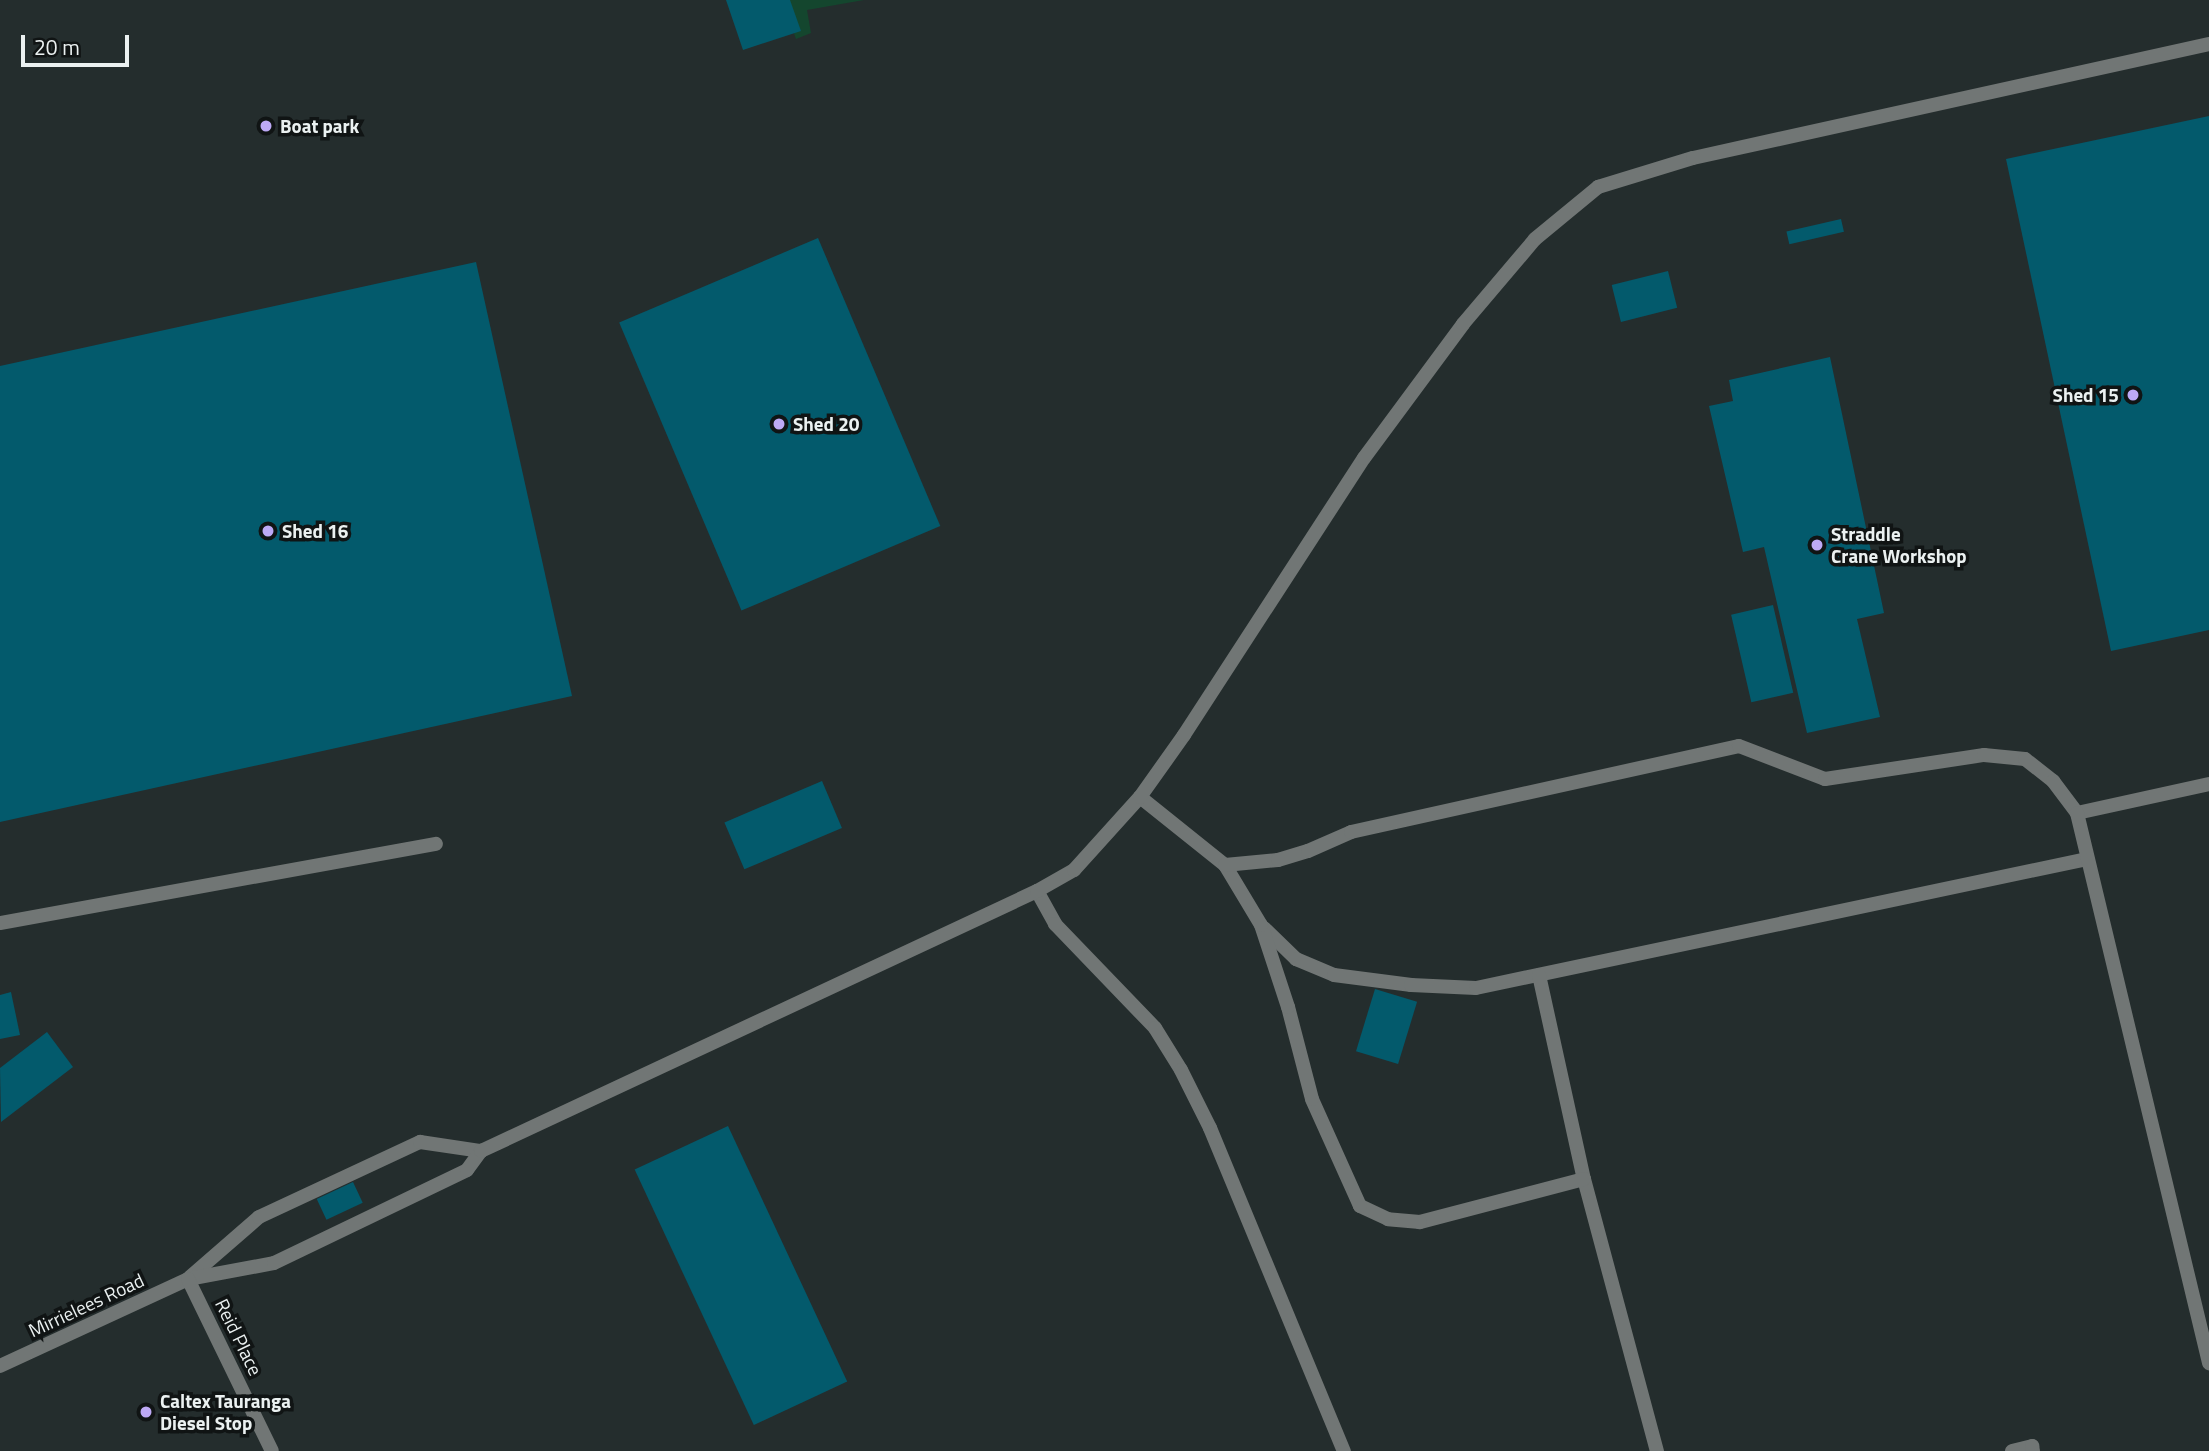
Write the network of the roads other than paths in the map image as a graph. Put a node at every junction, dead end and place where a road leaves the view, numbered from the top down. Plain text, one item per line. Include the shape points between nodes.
1 (2209, 44) edge
2 (2209, 783) edge
3 (1140, 797) junction
4 (2077, 813) junction
5 (436, 844) dead end
6 (2087, 859) junction
7 (1225, 865) junction
8 (1037, 891) junction
9 (0, 923) edge
10 (1261, 925) junction
11 (1539, 975) junction
12 (481, 1152) junction
13 (1584, 1180) junction
14 (188, 1279) junction
15 (2209, 1363) edge
16 (0, 1366) edge
17 (272, 1451) edge
18 (1344, 1451) edge
19 (1657, 1451) edge
20 (2012, 1451) edge
21 (2033, 1451) edge

1 - 3 street via 1693,158 1598,187 1535,239 1463,324 1364,458
2 - 4 street
3 - 7 street
3 - 8 street via 1074,870
4 - 6 street
4 - 7 street via 2053,781 2025,759 1984,755 1825,779 1739,746 1351,832 1278,860
5 - 9 street
6 - 11 street
6 - 15 street
7 - 10 street
8 - 12 street
8 - 18 street via 1055,924 1155,1028 1181,1070 1210,1128
10 - 11 street via 1296,959 1334,975 1476,988
10 - 13 street via 1311,1099 1360,1206 1388,1219 1420,1222
11 - 13 street
12 - 14 street via 467,1170 274,1263
12 - 14 street via 420,1142 259,1217
13 - 19 street
14 - 16 street, Mirrielees Road
14 - 17 street, Reid Place
20 - 21 street via 2032,1446

